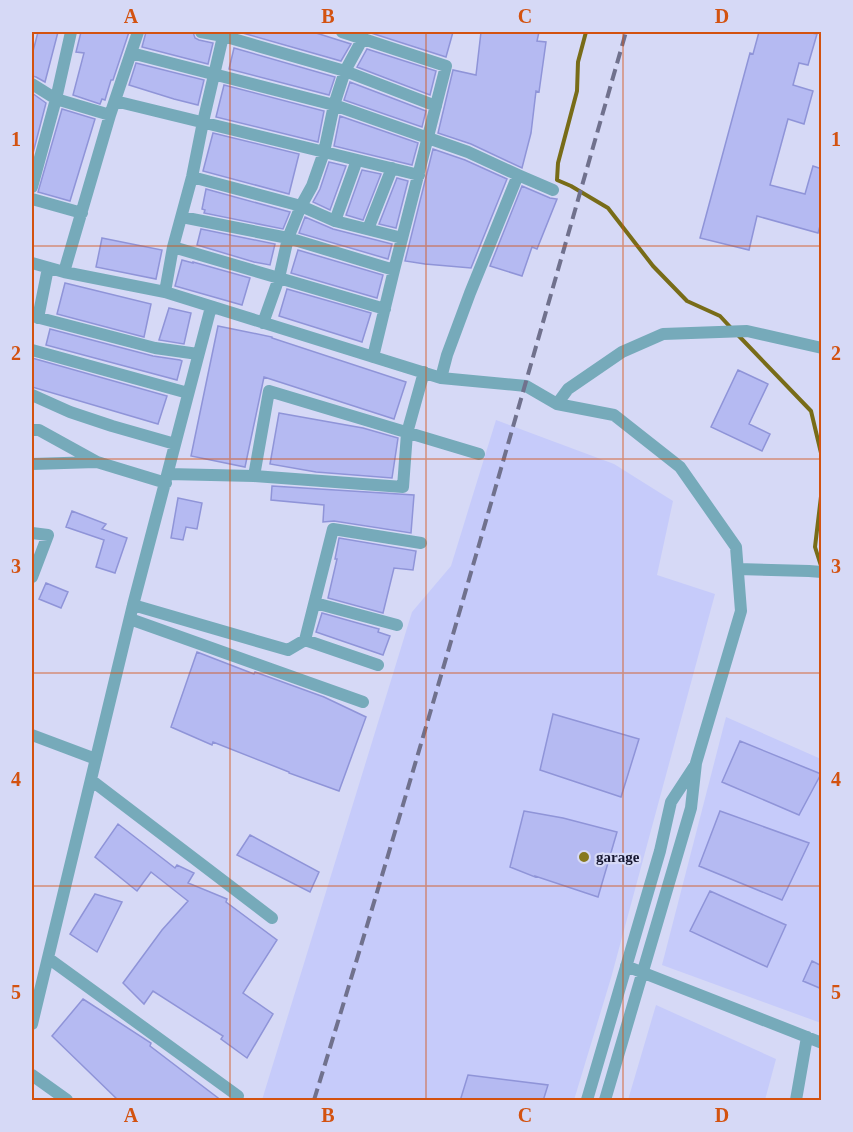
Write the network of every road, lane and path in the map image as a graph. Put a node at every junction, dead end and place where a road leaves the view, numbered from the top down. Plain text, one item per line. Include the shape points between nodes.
1 (71, 32) edge
2 (138, 32) edge
3 (201, 32) edge
4 (342, 32) edge
5 (224, 34) edge
6 (371, 37) edge
7 (131, 53) junction
8 (345, 71) junction
9 (214, 74) junction
10 (32, 84) edge
11 (56, 99) junction
12 (115, 101) junction
13 (334, 105) junction
14 (436, 106) junction
15 (110, 115) junction
16 (203, 122) junction
17 (428, 137) junction
18 (324, 152) junction
19 (357, 160) junction
20 (392, 168) junction
21 (419, 175) junction
22 (518, 176) junction
23 (192, 177) junction
24 (32, 187) edge
25 (553, 190) dead end
26 (32, 199) edge
27 (301, 206) junction
28 (82, 213) junction
29 (182, 217) junction
30 (335, 221) junction
31 (368, 229) junction
32 (288, 238) junction
33 (402, 238) junction
34 (173, 247) junction
35 (32, 263) edge
36 (48, 268) junction
37 (394, 270) junction
38 (64, 272) junction
39 (279, 278) junction
40 (165, 292) junction
41 (211, 307) junction
42 (385, 309) junction
43 (35, 317) edge
44 (263, 323) junction
45 (822, 348) edge
46 (32, 350) edge
47 (198, 354) junction
48 (373, 357) junction
49 (424, 372) junction
50 (441, 378) junction
51 (188, 393) junction
52 (32, 395) edge
53 (557, 404) junction
54 (32, 430) edge
55 (406, 433) junction
56 (176, 444) junction
57 (479, 454) dead end
58 (97, 462) junction
59 (32, 464) edge
60 (254, 476) junction
61 (167, 479) junction
62 (32, 533) edge
63 (421, 543) dead end
64 (738, 569) junction
65 (815, 571) edge
66 (32, 577) edge
67 (315, 603) junction
68 (133, 604) junction
69 (130, 619) junction
70 (397, 625) dead end
71 (305, 640) junction
72 (378, 665) dead end
73 (363, 702) dead end
74 (32, 735) edge
75 (96, 759) junction
76 (696, 763) junction
77 (91, 780) junction
78 (272, 918) dead end
79 (48, 958) junction
80 (626, 966) junction
81 (643, 972) junction
82 (32, 1024) edge
83 (807, 1037) junction
84 (822, 1043) edge
85 (32, 1075) edge
86 (238, 1095) dead end
87 (67, 1101) edge
88 (587, 1101) edge
89 (605, 1101) edge
90 (796, 1101) edge

1 - 11 street
2 - 7 street
3 - 5 street
4 - 6 street
5 - 8 street
5 - 9 street
6 - 8 street
6 - 14 street via 446,66
7 - 9 street
7 - 12 street
8 - 13 street
8 - 14 street
9 - 13 street
9 - 16 street
10 - 11 street
11 - 15 street
11 - 24 street
12 - 15 street
12 - 16 street
13 - 17 street
13 - 18 street
14 - 17 street
15 - 28 street
16 - 18 street
16 - 23 street
17 - 21 street
17 - 22 street
18 - 19 street
18 - 27 street
19 - 20 street
19 - 30 street
20 - 21 street
20 - 31 street
21 - 33 street
22 - 25 street
22 - 50 street via 470,293
23 - 27 street
23 - 29 street
26 - 28 street
27 - 30 street
27 - 32 street
28 - 38 street
29 - 32 street
29 - 34 street
30 - 31 street
31 - 33 street
32 - 37 street
32 - 39 street
33 - 37 street
34 - 39 street
34 - 40 street
35 - 36 street
36 - 38 street
36 - 43 street
37 - 42 street
38 - 40 street
39 - 42 street
39 - 44 street
40 - 41 street
41 - 44 street
41 - 47 street
42 - 48 street
43 - 47 street via 156,348
44 - 48 street
45 - 53 street via 747,331 663,334 622,352 568,389
46 - 51 street
47 - 51 street
48 - 49 street
49 - 50 street
49 - 55 street
50 - 53 street via 526,386
51 - 56 street
52 - 56 street via 70,412
53 - 64 street via 615,415 680,467 736,547
54 - 58 street via 39,430
55 - 57 street
55 - 60 street via 403,487
55 - 60 street via 269,391
56 - 61 street
58 - 59 street
58 - 61 street
60 - 61 street
61 - 68 street
62 - 66 street via 48,535
63 - 67 street via 333,529
64 - 65 street
64 - 76 street via 741,610
67 - 70 street
67 - 71 street
68 - 69 street
68 - 71 street via 288,650
69 - 73 street
69 - 75 street
71 - 72 street
74 - 75 street
75 - 77 street
76 - 80 street via 671,802
76 - 81 street via 691,808
77 - 78 street
77 - 79 street
79 - 82 street
79 - 86 street
80 - 81 street
80 - 88 street
81 - 83 street
81 - 89 street
83 - 84 street
83 - 90 street
85 - 87 street

